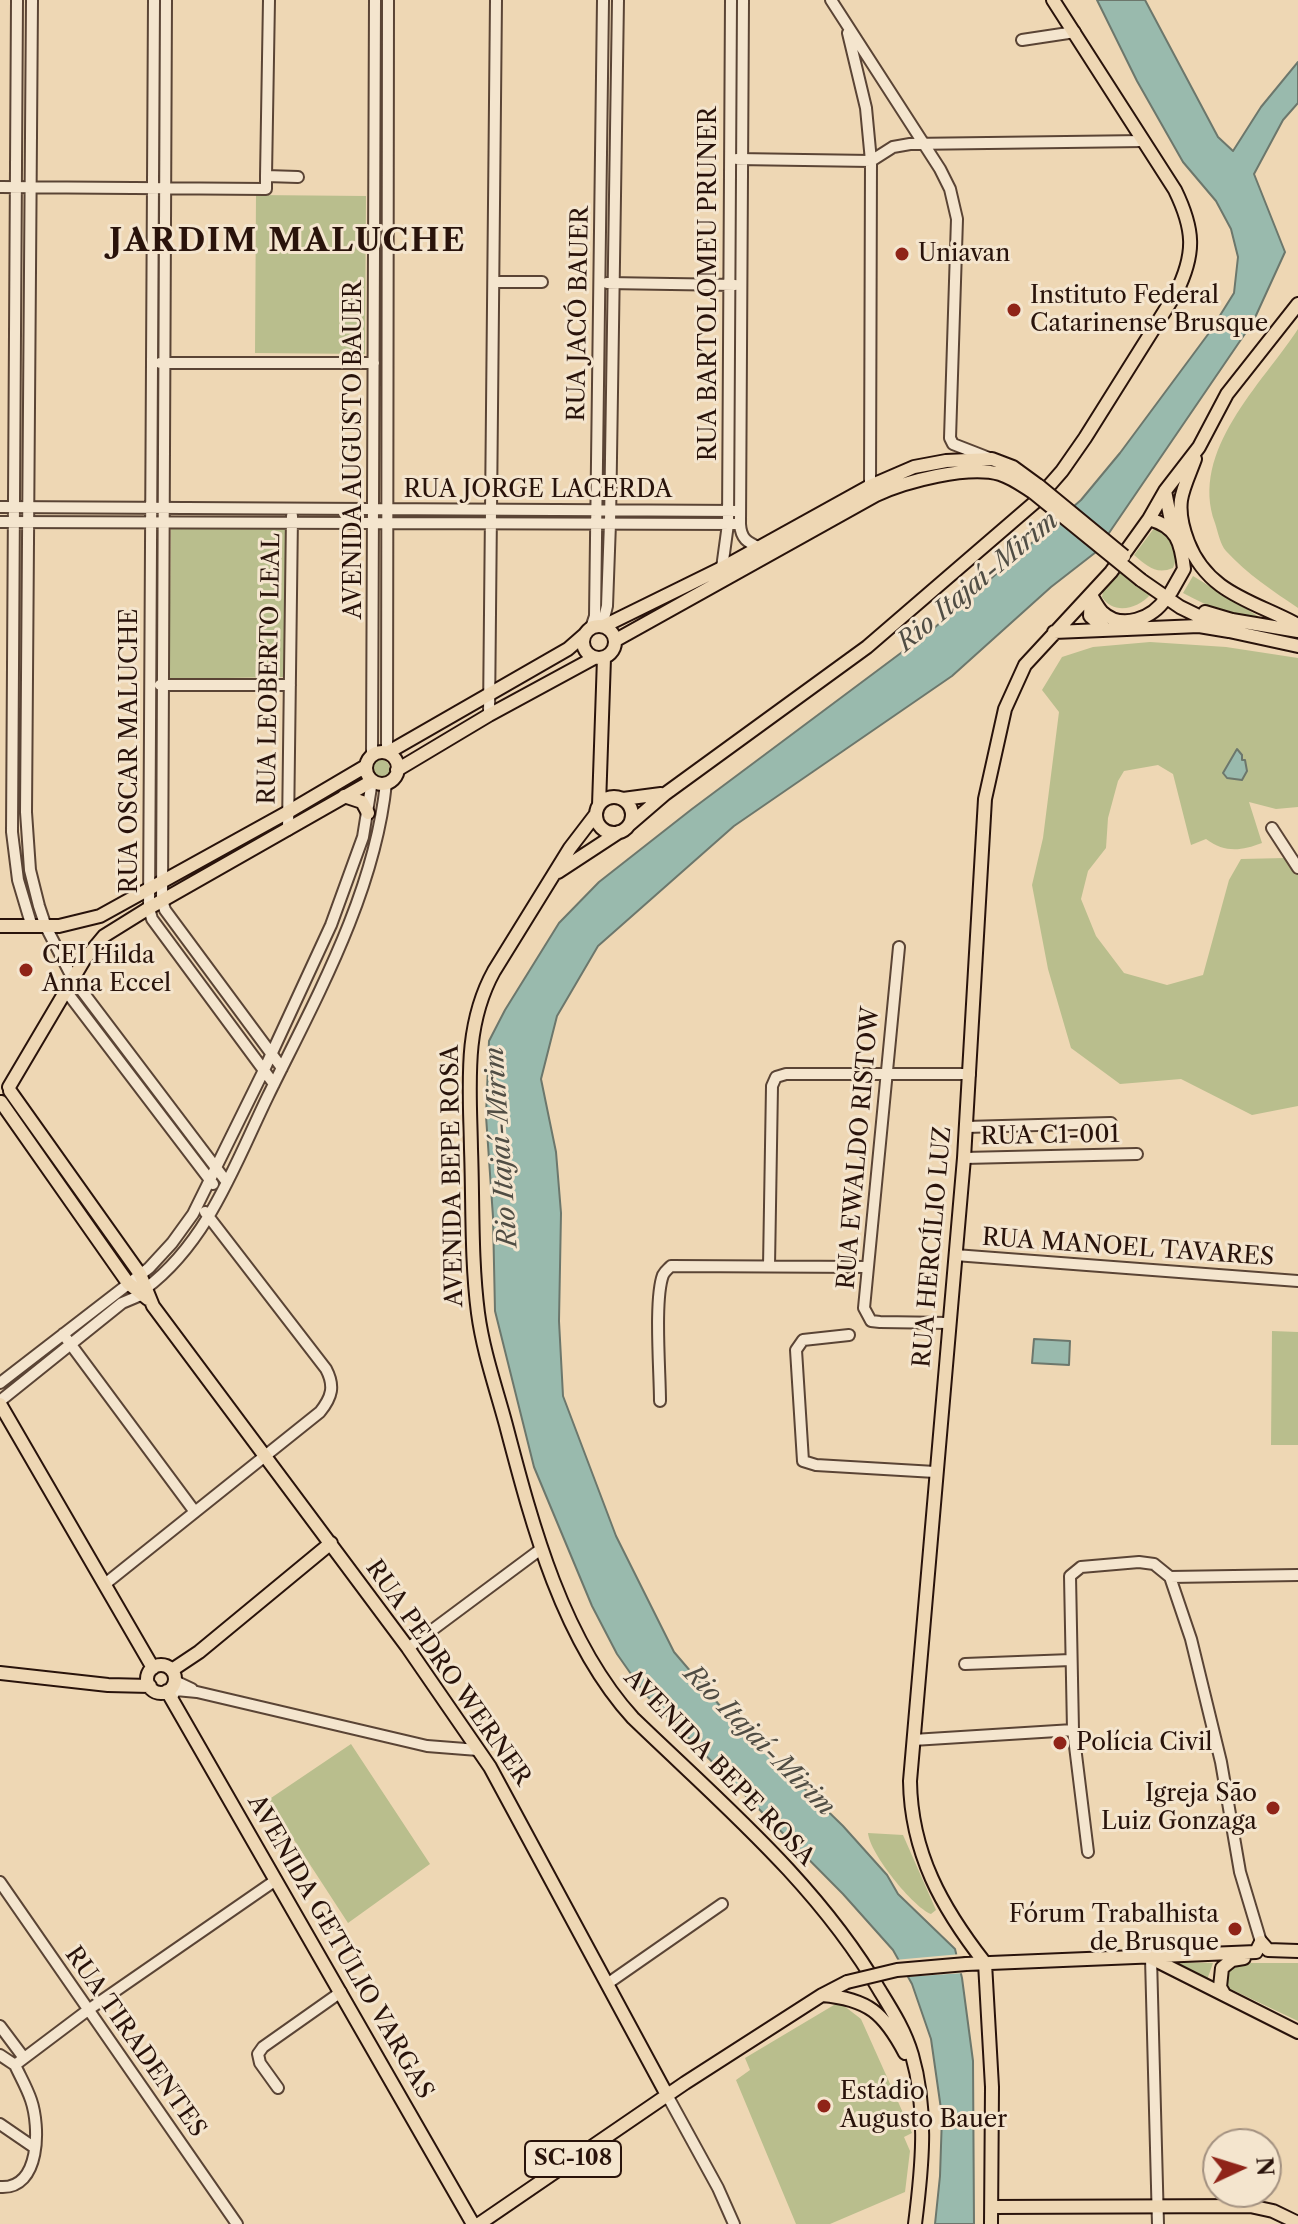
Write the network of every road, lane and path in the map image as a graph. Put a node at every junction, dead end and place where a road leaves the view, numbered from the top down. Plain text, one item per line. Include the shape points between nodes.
1 (17, 0) edge
2 (32, 0) edge
3 (154, 0) edge
4 (166, 0) edge
5 (269, 0) edge
6 (375, 0) edge
7 (388, 0) edge
8 (496, 0) edge
9 (603, 0) edge
10 (618, 0) edge
11 (731, 0) edge
12 (743, 0) edge
13 (831, 0) edge
14 (1053, 0) edge
15 (846, 24) junction
16 (1075, 32) junction
17 (1022, 40) dead end
18 (737, 50) junction
19 (17, 57) junction
20 (31, 57) junction
21 (153, 85) junction
22 (166, 85) junction
23 (16, 110) junction
24 (31, 110) junction
25 (375, 113) junction
26 (388, 113) junction
27 (1144, 141) junction
28 (925, 143) junction
29 (730, 159) junction
30 (742, 159) junction
31 (871, 161) junction
32 (266, 176) junction
33 (298, 177) dead end
34 (0, 187) edge
35 (16, 188) junction
36 (31, 188) junction
37 (153, 188) junction
38 (166, 188) junction
39 (388, 217) junction
40 (374, 218) junction
41 (152, 278) junction
42 (165, 278) junction
43 (494, 282) junction
44 (542, 282) dead end
45 (599, 283) junction
46 (614, 283) junction
47 (735, 285) junction
48 (1298, 304) edge
49 (15, 326) junction
50 (30, 326) junction
51 (152, 363) junction
52 (165, 363) junction
53 (374, 363) junction
54 (612, 390) junction
55 (598, 391) junction
56 (388, 405) junction
57 (374, 406) junction
58 (14, 410) junction
59 (29, 411) junction
60 (387, 433) junction
61 (374, 434) junction
62 (151, 445) junction
63 (164, 445) junction
64 (1199, 447) junction
65 (992, 459) junction
66 (870, 486) junction
67 (1036, 490) junction
68 (1165, 491) junction
69 (1182, 496) junction
70 (0, 507) edge
71 (14, 507) junction
72 (28, 507) junction
73 (151, 508) junction
74 (164, 508) junction
75 (292, 509) junction
76 (373, 509) junction
77 (387, 509) junction
78 (491, 510) junction
79 (596, 511) junction
80 (610, 511) junction
81 (734, 511) junction
82 (1149, 519) junction
83 (0, 522) edge
84 (14, 522) junction
85 (28, 522) junction
86 (151, 522) junction
87 (164, 522) junction
88 (292, 522) junction
89 (373, 523) junction
90 (387, 523) junction
91 (491, 523) junction
92 (596, 523) junction
93 (610, 523) junction
94 (734, 524) junction
95 (1174, 532) junction
96 (760, 548) junction
97 (151, 557) junction
98 (164, 557) junction
99 (722, 568) junction
100 (1091, 595) junction
101 (1169, 595) junction
102 (13, 628) junction
103 (28, 628) junction
104 (1298, 628) edge
105 (595, 629) junction
106 (1105, 629) junction
107 (1229, 631) junction
108 (1054, 632) junction
109 (387, 635) junction
110 (373, 636) junction
111 (616, 640) junction
112 (1298, 646) edge
113 (599, 658) junction
114 (150, 685) junction
115 (163, 685) junction
116 (290, 685) junction
117 (490, 695) junction
118 (489, 715) junction
119 (12, 724) junction
120 (27, 725) junction
121 (387, 753) junction
122 (369, 760) junction
123 (150, 762) junction
124 (163, 762) junction
125 (600, 763) junction
126 (397, 770) junction
127 (372, 781) junction
128 (386, 783) junction
129 (665, 794) junction
130 (344, 796) junction
131 (620, 798) junction
132 (597, 810) junction
133 (12, 812) junction
134 (26, 812) junction
135 (288, 812) junction
136 (368, 813) junction
137 (1272, 828) dead end
138 (624, 829) junction
139 (288, 830) junction
140 (1298, 868) edge
141 (556, 874) junction
142 (162, 882) junction
143 (346, 888) junction
144 (149, 890) junction
145 (359, 893) junction
146 (162, 900) junction
147 (149, 908) junction
148 (0, 926) edge
149 (32, 927) junction
150 (46, 927) junction
151 (899, 947) dead end
152 (315, 963) junction
153 (328, 969) junction
154 (215, 977) junction
155 (73, 979) junction
156 (202, 986) junction
157 (66, 991) junction
158 (123, 1045) junction
159 (113, 1053) junction
160 (272, 1054) junction
161 (282, 1068) junction
162 (264, 1070) junction
163 (886, 1074) junction
164 (970, 1074) junction
165 (274, 1084) junction
166 (6, 1085) edge
167 (161, 1095) junction
168 (1, 1102) edge
169 (151, 1103) junction
170 (1111, 1123) dead end
171 (966, 1127) junction
172 (1137, 1154) dead end
173 (964, 1158) junction
174 (217, 1168) junction
175 (71, 1177) junction
176 (211, 1181) junction
177 (226, 1181) junction
178 (59, 1185) junction
179 (220, 1193) junction
180 (198, 1205) junction
181 (209, 1216) junction
182 (113, 1236) junction
183 (101, 1244) junction
184 (955, 1255) junction
185 (769, 1266) junction
186 (868, 1267) junction
187 (140, 1274) junction
188 (1298, 1281) edge
189 (128, 1283) junction
190 (145, 1295) junction
191 (949, 1323) junction
192 (63, 1334) junction
193 (849, 1335) dead end
194 (70, 1344) junction
195 (0, 1383) edge
196 (660, 1401) dead end
197 (0, 1402) edge
198 (264, 1457) junction
199 (935, 1472) junction
200 (195, 1512) junction
201 (331, 1543) junction
202 (541, 1549) junction
203 (1298, 1575) edge
204 (1170, 1577) junction
205 (105, 1584) junction
206 (408, 1648) junction
207 (1071, 1660) junction
208 (965, 1664) dead end
209 (153, 1668) junction
210 (0, 1673) edge
211 (171, 1685) junction
212 (150, 1686) junction
213 (197, 1692) junction
214 (1073, 1730) junction
215 (913, 1740) junction
216 (478, 1750) junction
217 (1088, 1852) dead end
218 (276, 1880) junction
219 (0, 1882) edge
220 (722, 1904) dead end
221 (1261, 1942) junction
222 (1298, 1953) edge
223 (1151, 1958) junction
224 (985, 1963) junction
225 (607, 1984) junction
226 (341, 1992) junction
227 (1224, 1994) junction
228 (822, 1995) junction
229 (88, 2010) junction
230 (0, 2026) edge
231 (1298, 2032) edge
232 (0, 2055) edge
233 (19, 2062) junction
234 (278, 2088) dead end
235 (919, 2089) junction
236 (667, 2095) junction
237 (0, 2124) edge
238 (35, 2148) junction
239 (0, 2187) edge
240 (992, 2207) junction
241 (1157, 2207) junction
242 (1298, 2223) edge
243 (237, 2224) edge
244 (476, 2224) edge
245 (734, 2224) edge
246 (915, 2224) edge
247 (991, 2224) edge
248 (1158, 2224) edge

1 - 19 street
2 - 20 street
3 - 21 street, RUA OSCAR MALUCHE
4 - 22 street, RUA OSCAR MALUCHE
5 - 32 street
6 - 25 street, AVENIDA AUGUSTO BAUER
7 - 26 street, AVENIDA AUGUSTO BAUER
8 - 43 street
9 - 45 street, RUA JACÓ BAUER
10 - 46 street, RUA JACÓ BAUER
11 - 18 street, RUA BARTOLOMEU PRUNER
12 - 18 street, RUA BARTOLOMEU PRUNER
13 - 15 street
14 - 16 main road, AVENIDA BEPE ROSA
15 - 28 street
15 - 31 street via 866,108
16 - 17 street
16 - 27 main road, AVENIDA BEPE ROSA
18 - 29 street, RUA BARTOLOMEU PRUNER
18 - 30 street, RUA BARTOLOMEU PRUNER
19 - 20 street
19 - 23 street
20 - 24 street
21 - 22 street
21 - 37 street, RUA OSCAR MALUCHE
22 - 38 street, RUA OSCAR MALUCHE
23 - 24 street
23 - 35 street
24 - 36 street
25 - 26 street
25 - 40 street, AVENIDA AUGUSTO BAUER
26 - 39 street, AVENIDA AUGUSTO BAUER
27 - 28 street
27 - 129 main road, AVENIDA BEPE ROSA via 1184,210 1189,259 1176,293 1062,471 1034,503 891,628
28 - 31 street via 893,147
28 - 65 street via 950,189 957,219 950,438 953,444
29 - 30 street
29 - 47 street, RUA BARTOLOMEU PRUNER
30 - 31 street
30 - 47 street, RUA BARTOLOMEU PRUNER
31 - 66 street
32 - 33 street
32 - 38 street via 266,189
34 - 35 street
35 - 36 street
35 - 49 street
36 - 37 street
36 - 50 street
37 - 38 street
37 - 41 street, RUA OSCAR MALUCHE
38 - 42 street, RUA OSCAR MALUCHE
39 - 40 street
39 - 56 street, AVENIDA AUGUSTO BAUER
40 - 53 street, AVENIDA AUGUSTO BAUER
41 - 42 street
41 - 51 street, RUA OSCAR MALUCHE
42 - 52 street, RUA OSCAR MALUCHE
43 - 44 street
43 - 78 street
45 - 46 street
45 - 55 street, RUA JACÓ BAUER
46 - 47 street
46 - 54 street, RUA JACÓ BAUER
47 - 81 street, RUA BARTOLOMEU PRUNER
48 - 64 main road via 1227,394
49 - 50 street
49 - 58 street
50 - 59 street
51 - 52 street
51 - 62 street, RUA OSCAR MALUCHE
52 - 53 street
52 - 63 street, RUA OSCAR MALUCHE
53 - 57 street, AVENIDA AUGUSTO BAUER
54 - 55 street
54 - 80 street, RUA JACÓ BAUER
55 - 79 street, RUA JACÓ BAUER
56 - 57 street
56 - 60 street, AVENIDA AUGUSTO BAUER
57 - 61 street, AVENIDA AUGUSTO BAUER
58 - 59 street
58 - 71 street
59 - 72 street
60 - 61 street
60 - 77 street, AVENIDA AUGUSTO BAUER
61 - 76 street, AVENIDA AUGUSTO BAUER
62 - 63 street
62 - 73 street, RUA OSCAR MALUCHE
63 - 74 street, RUA OSCAR MALUCHE
64 - 68 main road, RUA HERCÍLIO LUZ
64 - 69 main road
65 - 66 main road via 914,467
65 - 67 main road via 1013,467
66 - 96 main road
67 - 101 main road, bridge
67 - 111 main road via 992,473 901,485
68 - 69 main road
68 - 82 main road, RUA HERCÍLIO LUZ
68 - 95 main road
69 - 104 main road via 1184,530 1203,572
70 - 71 street, RUA JORGE LACERDA
71 - 72 street, RUA JORGE LACERDA
71 - 84 street
72 - 73 street, RUA JORGE LACERDA
72 - 85 street
73 - 74 street, RUA JORGE LACERDA
73 - 86 street, RUA OSCAR MALUCHE
74 - 75 street, RUA JORGE LACERDA
74 - 87 street, RUA OSCAR MALUCHE
75 - 76 street, RUA JORGE LACERDA
75 - 88 street, RUA LEOBERTO LEAL
76 - 77 street, RUA JORGE LACERDA
76 - 89 street, AVENIDA AUGUSTO BAUER
77 - 78 street, RUA JORGE LACERDA
77 - 90 street, AVENIDA AUGUSTO BAUER
78 - 79 street, RUA JORGE LACERDA
78 - 91 street
79 - 80 street, RUA JORGE LACERDA
79 - 92 street, RUA JACÓ BAUER
80 - 81 street, RUA JORGE LACERDA
80 - 93 street, RUA JACÓ BAUER
81 - 94 street, RUA BARTOLOMEU PRUNER
82 - 95 main road
82 - 100 main road, RUA HERCÍLIO LUZ
83 - 84 street, RUA JORGE LACERDA
84 - 85 street, RUA JORGE LACERDA
84 - 102 street
85 - 86 street, RUA JORGE LACERDA
85 - 103 street
86 - 87 street, RUA JORGE LACERDA
86 - 97 street, RUA OSCAR MALUCHE
87 - 88 street, RUA JORGE LACERDA
87 - 98 street, RUA OSCAR MALUCHE
88 - 89 street, RUA JORGE LACERDA
88 - 116 street, RUA LEOBERTO LEAL
89 - 90 street, RUA JORGE LACERDA
89 - 110 street, AVENIDA AUGUSTO BAUER
90 - 91 street, RUA JORGE LACERDA
90 - 109 street, AVENIDA AUGUSTO BAUER
91 - 92 street, RUA JORGE LACERDA
91 - 117 street
92 - 93 street, RUA JORGE LACERDA
92 - 105 street, RUA JACÓ BAUER
93 - 94 street, RUA JORGE LACERDA
93 - 105 street, RUA JACÓ BAUER via 607,606
94 - 96 street via 746,542
94 - 99 street, RUA BARTOLOMEU PRUNER
95 - 101 main road via 1184,569
96 - 99 main road
97 - 98 street
97 - 114 street, RUA OSCAR MALUCHE
98 - 115 street, RUA OSCAR MALUCHE
99 - 105 main road
100 - 101 main road via 1102,612 1119,621 1143,618
100 - 106 main road via 1090,616
100 - 108 main road, RUA HERCÍLIO LUZ
101 - 104 main road via 1213,615
101 - 107 main road
102 - 103 street
102 - 119 street
103 - 120 street
105 - 111 main road via 612,632
105 - 113 main road via 584,649
105 - 117 main road
106 - 107 main road via 1199,626
106 - 108 main road
107 - 112 main road
108 - 164 main road, RUA HERCÍLIO LUZ via 1025,665 1010,696 987,788
109 - 110 street
109 - 121 street, AVENIDA AUGUSTO BAUER
110 - 122 street, AVENIDA AUGUSTO BAUER
111 - 113 main road via 614,649
113 - 118 main road
113 - 125 main road
114 - 115 street
114 - 123 street, RUA OSCAR MALUCHE
115 - 116 street
115 - 124 street, RUA OSCAR MALUCHE
116 - 135 street, RUA LEOBERTO LEAL
117 - 118 street
117 - 121 main road
118 - 126 main road
119 - 120 street
119 - 133 street
120 - 134 street
121 - 122 main road
121 - 126 main road
122 - 127 main road
122 - 135 main road
123 - 124 street
123 - 144 street, RUA OSCAR MALUCHE
124 - 142 street, RUA OSCAR MALUCHE
125 - 131 main road
125 - 132 main road
126 - 128 main road
127 - 128 main road
127 - 130 main road
127 - 136 street
128 - 145 street
129 - 131 main road
129 - 138 main road, AVENIDA BEPE ROSA
130 - 136 main road via 362,802
130 - 139 main road
131 - 132 main road via 607,798
131 - 138 main road via 632,814
132 - 138 main road via 601,827 610,832
132 - 141 main road, AVENIDA BEPE ROSA
133 - 134 street
133 - 149 street via 15,868
134 - 150 street via 30,870
135 - 139 street, RUA LEOBERTO LEAL
135 - 142 main road
136 - 143 street
137 - 140 street
138 - 141 main road, AVENIDA BEPE ROSA
139 - 146 main road
141 - 202 main road, AVENIDA BEPE ROSA via 484,989 469,1056 478,1312
142 - 144 main road
142 - 146 street, RUA OSCAR MALUCHE
143 - 145 street
143 - 152 street
144 - 147 street, RUA OSCAR MALUCHE
144 - 150 main road via 88,921
145 - 153 street
146 - 147 main road
146 - 154 street, RUA OSCAR MALUCHE
147 - 155 main road via 104,936
147 - 156 street, RUA OSCAR MALUCHE
148 - 149 main road
149 - 150 main road
150 - 155 street
151 - 163 street, RUA EWALDO RISTOW
152 - 153 street
152 - 160 street
153 - 161 street
154 - 156 street
154 - 160 street, RUA OSCAR MALUCHE
155 - 157 main road
155 - 158 street
156 - 162 street, RUA OSCAR MALUCHE
157 - 159 street
157 - 166 main road
158 - 159 street
158 - 167 street
159 - 169 street
160 - 161 street, RUA OSCAR MALUCHE
160 - 162 street
161 - 165 street
162 - 165 street, RUA OSCAR MALUCHE
162 - 174 street
163 - 164 street
163 - 185 street via 776,1077
163 - 186 street, RUA EWALDO RISTOW
164 - 171 main road, RUA HERCÍLIO LUZ
165 - 177 street
166 - 168 main road via 7,1098
166 - 175 main road
167 - 169 street
167 - 174 street
168 - 178 main road
169 - 176 street
170 - 171 street
171 - 173 main road, RUA HERCÍLIO LUZ
172 - 173 street, RUA C1-001
173 - 184 main road, RUA HERCÍLIO LUZ
174 - 176 street
174 - 177 street
175 - 178 main road
175 - 182 main road
176 - 179 street
176 - 180 street
177 - 179 street
178 - 183 main road
179 - 181 street
180 - 181 street
180 - 187 street via 163,1254
181 - 190 street
181 - 198 street via 332,1379 331,1395 320,1412
182 - 183 main road
182 - 187 main road
183 - 189 main road
184 - 188 street, RUA MANOEL TAVARES
184 - 191 main road, RUA HERCÍLIO LUZ
185 - 186 street
185 - 196 street via 671,1266 664,1272
186 - 191 street, RUA EWALDO RISTOW via 864,1308 871,1321
187 - 189 street
187 - 190 main road
189 - 190 main road
189 - 192 street
190 - 194 street via 122,1303
190 - 198 main road, RUA PEDRO WERNER
191 - 199 main road, RUA HERCÍLIO LUZ
192 - 194 street
192 - 195 street
193 - 199 street via 803,1340 796,1350 803,1461
194 - 197 street
194 - 200 street
197 - 205 main road
198 - 200 street
198 - 201 main road, RUA PEDRO WERNER
199 - 215 main road, RUA HERCÍLIO LUZ
200 - 205 street
201 - 206 main road, RUA PEDRO WERNER
201 - 211 main road via 199,1652
202 - 206 street
202 - 235 main road, AVENIDA BEPE ROSA via 592,1660 622,1706 847,1937 898,2019
203 - 204 street
204 - 207 street via 1147,1562 1073,1572 1068,1586
204 - 221 street via 1191,1639 1221,1762 1240,1872
205 - 209 main road
206 - 216 main road, RUA PEDRO WERNER
207 - 208 street
207 - 214 street
209 - 211 main road via 163,1665
209 - 212 main road
210 - 212 main road
211 - 212 main road via 159,1692
211 - 213 street
211 - 213 street
211 - 218 main road, AVENIDA GETÚLIO VARGAS
213 - 216 street via 427,1746
214 - 215 street
214 - 217 street
215 - 224 main road, RUA HERCÍLIO LUZ via 911,1813 929,1875 947,1912
216 - 225 main road, RUA PEDRO WERNER
218 - 226 main road, AVENIDA GETÚLIO VARGAS
218 - 229 street
219 - 229 street, RUA TIRADENTES
220 - 225 street
221 - 222 main road via 1268,1950
221 - 223 main road via 1256,1952
222 - 227 main road via 1232,1960 1222,1968
223 - 224 main road
223 - 227 main road
223 - 241 street
224 - 228 main road, SC-108, bridge via 897,1970 847,1982
224 - 240 main road
225 - 236 main road, RUA PEDRO WERNER
226 - 234 street via 258,2054
226 - 244 main road, AVENIDA GETÚLIO VARGAS
227 - 231 main road
228 - 235 main road via 879,2012 900,2043
228 - 236 main road, SC-108
229 - 233 street
229 - 243 street, RUA TIRADENTES
230 - 233 street
232 - 233 street
233 - 238 street via 36,2123
235 - 246 main road, AVENIDA BEPE ROSA via 922,2139
236 - 244 main road, SC-108
236 - 245 street
237 - 238 street
238 - 239 street via 28,2172 10,2188
240 - 241 main road
240 - 247 main road
241 - 242 main road via 1258,2207
241 - 248 street

